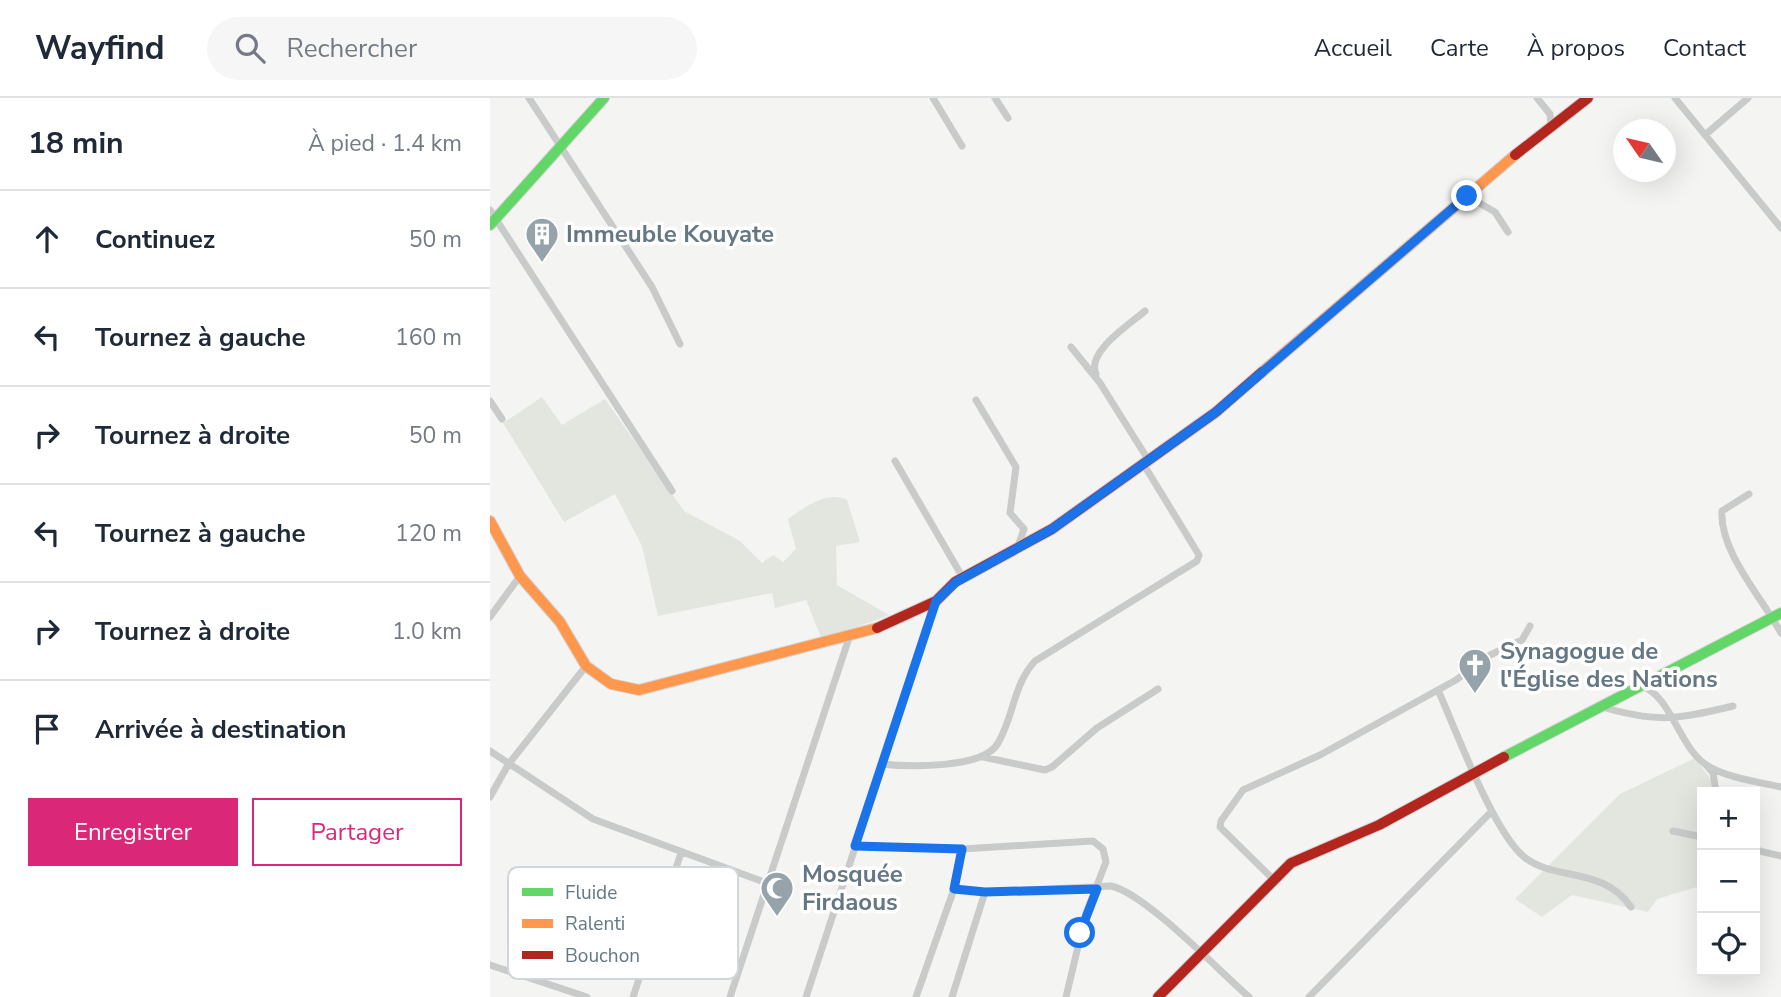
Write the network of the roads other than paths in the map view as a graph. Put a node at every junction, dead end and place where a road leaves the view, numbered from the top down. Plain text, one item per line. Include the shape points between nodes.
1 (529, 98) edge
2 (604, 98) edge
3 (933, 98) edge
4 (995, 98) edge
5 (1537, 98) edge
6 (1588, 98) edge
7 (1675, 98) edge
8 (1748, 98) edge
9 (1008, 118) dead end
10 (1551, 126) junction
11 (1705, 135) junction
12 (962, 146) dead end
13 (559, 147) junction
14 (1467, 196) junction
15 (492, 218) edge
16 (1781, 228) edge
17 (1508, 232) dead end
18 (1145, 311) dead end
19 (680, 344) dead end
20 (1071, 347) dead end
21 (1100, 383) junction
22 (976, 400) dead end
23 (490, 401) edge
24 (502, 419) dead end
25 (895, 461) dead end
26 (1146, 463) junction
27 (672, 491) dead end
28 (1749, 494) dead end
29 (490, 521) edge
30 (1018, 546) junction
31 (520, 576) junction
32 (963, 578) junction
33 (936, 601) junction
34 (1777, 615) edge
35 (490, 617) edge
36 (1530, 626) dead end
37 (1781, 633) edge
38 (849, 638) junction
39 (586, 666) junction
40 (1639, 685) junction
41 (1158, 689) dead end
42 (1438, 690) junction
43 (1599, 706) junction
44 (1733, 706) dead end
45 (1671, 720) junction
46 (490, 751) edge
47 (983, 757) junction
48 (881, 764) junction
49 (508, 765) junction
50 (1707, 766) junction
51 (1475, 771) junction
52 (1715, 787) edge
53 (1781, 787) edge
54 (490, 797) edge
55 (1492, 811) junction
56 (1673, 831) dead end
57 (1697, 836) edge
58 (855, 846) junction
59 (962, 849) junction
60 (1760, 851) edge
61 (681, 853) junction
62 (1781, 856) edge
63 (676, 867) edge
64 (721, 867) edge
65 (738, 873) edge
66 (1274, 880) junction
67 (767, 883) junction
68 (954, 889) junction
69 (1097, 889) junction
70 (985, 892) junction
71 (1631, 907) dead end
72 (1200, 954) junction
73 (490, 965) edge
74 (508, 971) edge
75 (738, 972) edge
76 (533, 979) edge
77 (639, 979) edge
78 (736, 979) edge
79 (587, 997) edge
80 (633, 997) edge
81 (730, 997) edge
82 (806, 997) edge
83 (916, 997) edge
84 (953, 997) edge
85 (1066, 997) edge
86 (1158, 997) edge
87 (1249, 997) edge
88 (1309, 997) edge

1 - 13 street
2 - 13 street
3 - 12 street
4 - 9 street
5 - 10 street via 1550,114
6 - 10 street
7 - 11 street
8 - 11 street
10 - 14 street
11 - 16 street
13 - 15 street
13 - 19 street via 652,287
14 - 17 street via 1495,212
14 - 26 street via 1216,412
15 - 27 street
18 - 21 street via 1095,355 1093,368
20 - 21 street
21 - 26 street
22 - 30 street via 1016,467 1010,513 1024,529
23 - 24 street
25 - 32 street
26 - 30 street via 1052,529
26 - 47 street via 1199,558 1035,661 1020,680 998,744
28 - 34 street via 1721,511 1721,519 1738,565
29 - 31 street
30 - 32 street
31 - 35 street
31 - 39 street via 560,622
32 - 33 street
33 - 38 street
33 - 48 street
34 - 37 street
34 - 40 street
36 - 42 street via 1521,640
38 - 39 street via 639,690 611,684
38 - 67 street
39 - 49 street
40 - 43 street
40 - 45 street via 1652,688
41 - 47 street via 1097,728 1045,770
42 - 51 street
42 - 66 street via 1320,755 1243,789 1220,827
43 - 45 street
43 - 51 street
44 - 45 street
45 - 50 street
46 - 49 street
47 - 48 street via 933,765
48 - 58 street
49 - 54 street
49 - 61 street via 593,819
50 - 52 street
50 - 53 street
51 - 55 street
51 - 66 street via 1379,825 1291,863
55 - 71 street via 1523,856 1601,881 1622,894
55 - 88 street
56 - 57 street
58 - 59 street
58 - 82 street
59 - 68 street
59 - 69 street via 1093,841 1106,855
60 - 62 street
61 - 63 street
61 - 64 street
65 - 67 street
66 - 72 street
67 - 75 street
68 - 70 street
68 - 83 street
69 - 70 street
69 - 72 street via 1111,886 1135,896
69 - 85 street via 1086,914
70 - 84 street
72 - 86 street
72 - 87 street
73 - 74 street
76 - 79 street
77 - 80 street
78 - 81 street

